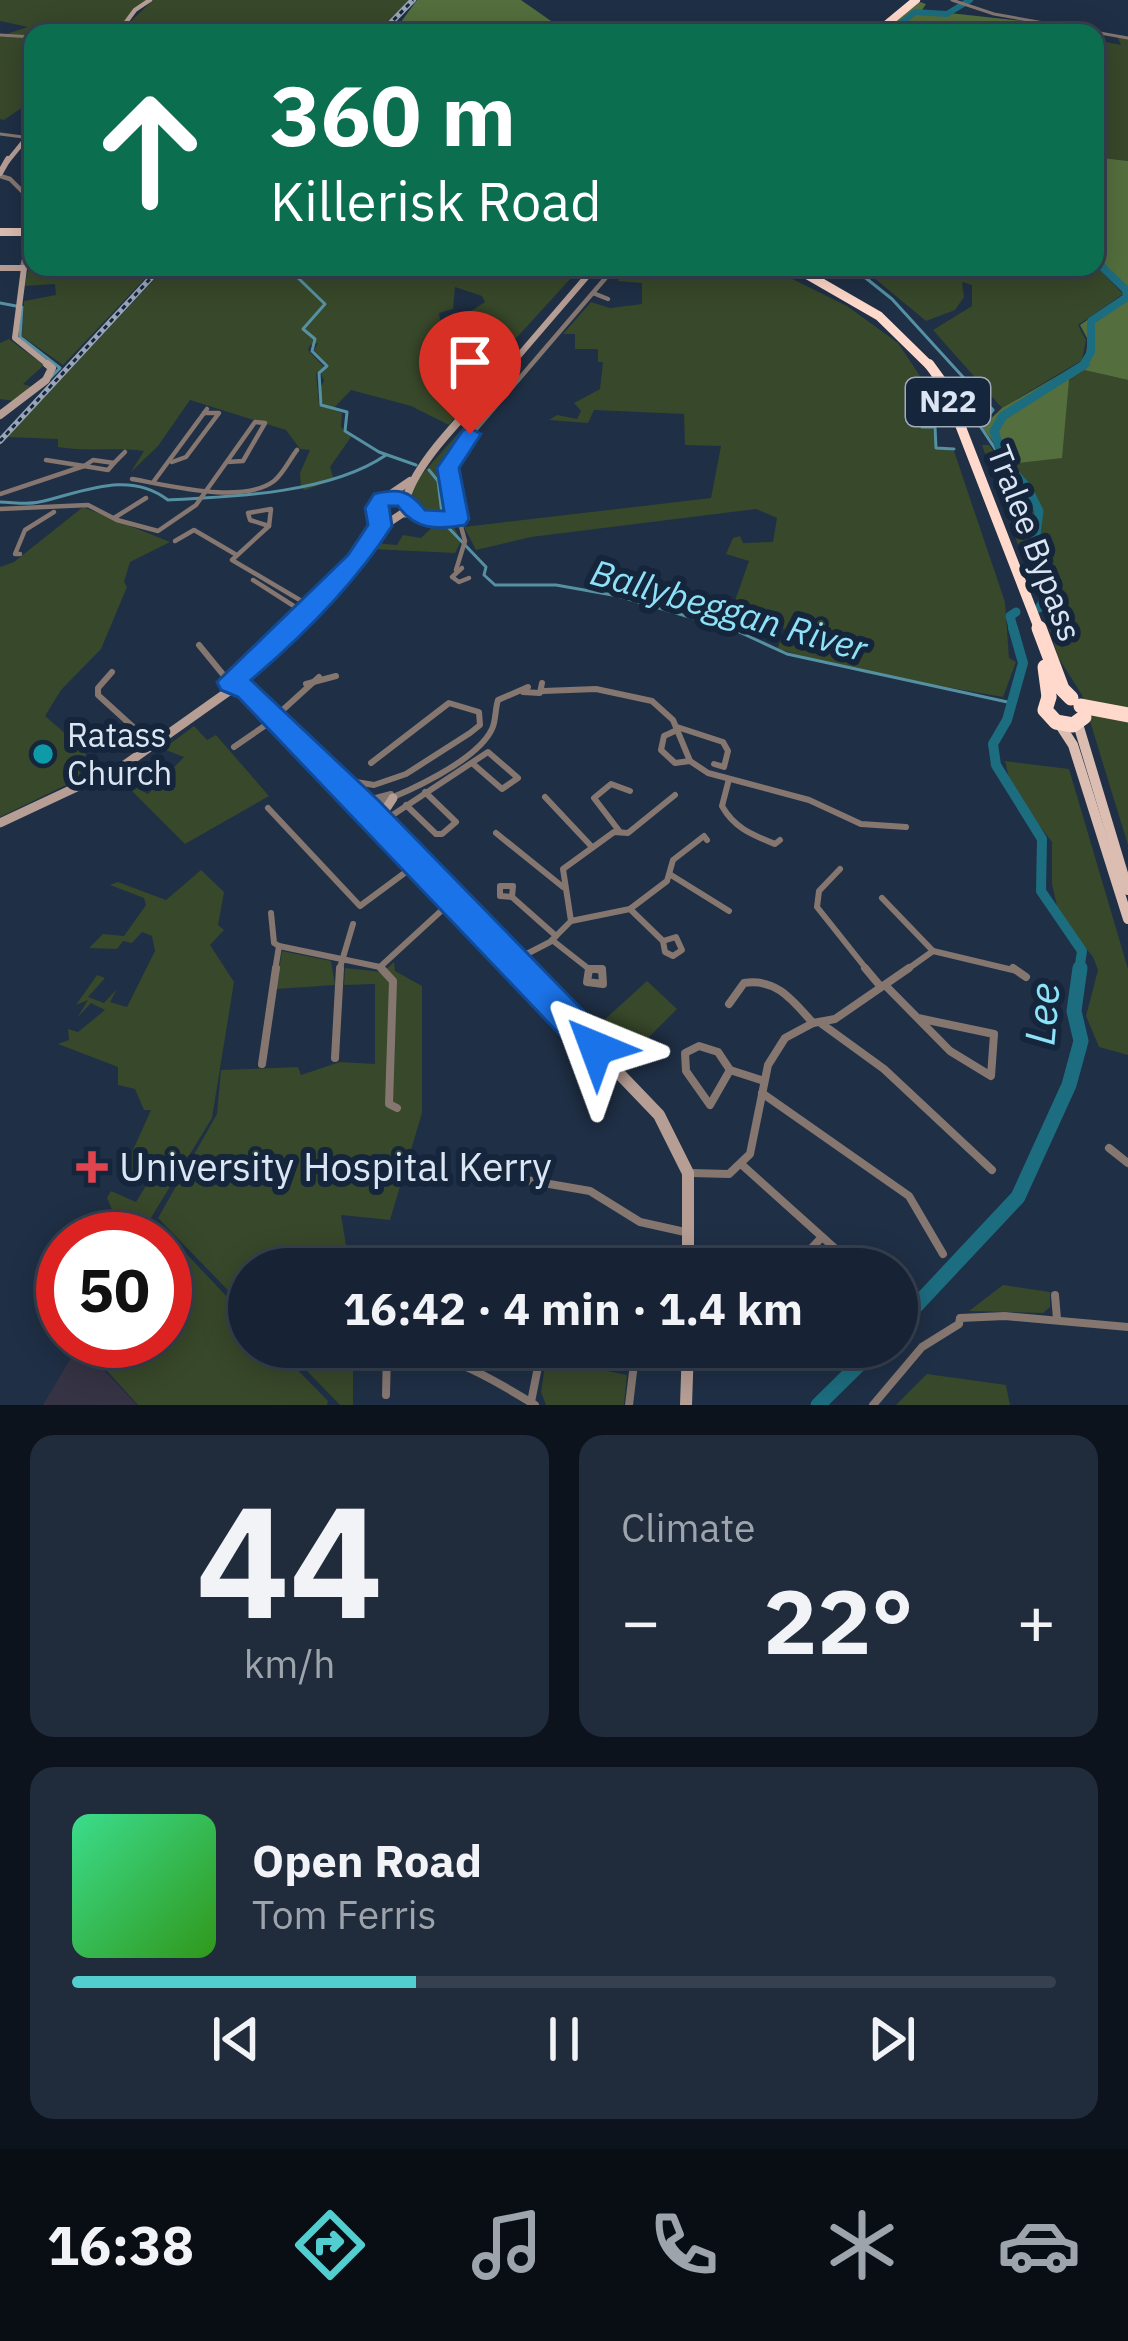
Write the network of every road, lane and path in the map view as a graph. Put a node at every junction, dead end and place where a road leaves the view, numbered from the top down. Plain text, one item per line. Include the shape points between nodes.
1 (151, 0) edge
2 (952, 0) edge
3 (915, 1) edge
4 (124, 24) edge
5 (887, 24) edge
6 (1056, 24) edge
7 (0, 134) edge
8 (23, 137) joint
9 (9, 169) dead end
10 (2, 176) edge
11 (24, 261) edge
12 (22, 267) junction
13 (0, 268) edge
14 (587, 276) edge
15 (607, 276) edge
16 (807, 276) edge
17 (593, 293) junction
18 (608, 299) dead end
19 (2, 411) edge
20 (297, 450) dead end
21 (125, 452) dead end
22 (46, 460) dead end
23 (172, 462) junction
24 (227, 462) junction
25 (82, 468) junction
26 (416, 476) junction
27 (132, 479) dead end
28 (154, 481) junction
29 (0, 494) edge
30 (389, 496) junction
31 (146, 498) dead end
32 (200, 498) junction
33 (407, 503) junction
34 (0, 509) edge
35 (34, 509) junction
36 (57, 510) junction
37 (382, 514) junction
38 (398, 516) junction
39 (114, 518) junction
40 (418, 518) junction
41 (448, 519) junction
42 (207, 521) dead end
43 (269, 526) dead end
44 (25, 530) junction
45 (194, 530) junction
46 (376, 533) junction
47 (175, 541) dead end
48 (20, 554) dead end
49 (235, 554) junction
50 (459, 569) dead end
51 (253, 580) dead end
52 (273, 588) junction
53 (314, 607) junction
54 (301, 610) dead end
55 (1028, 610) junction
56 (199, 646) dead end
57 (112, 672) dead end
58 (336, 676) dead end
59 (320, 677) junction
60 (237, 681) junction
61 (305, 684) dead end
62 (1049, 697) junction
63 (1079, 711) junction
64 (1128, 715) edge
65 (276, 718) junction
66 (1056, 722) junction
67 (676, 729) junction
68 (155, 746) junction
69 (234, 747) dead end
70 (325, 754) dead end
71 (427, 761) junction
72 (690, 761) junction
73 (472, 763) junction
74 (370, 764) dead end
75 (714, 764) dead end
76 (441, 769) junction
77 (452, 776) junction
78 (729, 779) junction
79 (630, 790) dead end
80 (425, 792) junction
81 (397, 795) junction
82 (675, 795) dead end
83 (545, 797) dead end
84 (406, 805) junction
85 (268, 808) dead end
86 (373, 809) junction
87 (0, 823) edge
88 (906, 827) dead end
89 (496, 832) dead end
90 (620, 832) junction
91 (707, 840) dead end
92 (780, 840) dead end
93 (593, 848) junction
94 (418, 863) junction
95 (840, 869) dead end
96 (670, 875) junction
97 (563, 887) junction
98 (1128, 890) edge
99 (512, 897) dead end
100 (883, 898) dead end
101 (453, 900) junction
102 (630, 909) junction
103 (729, 910) dead end
104 (271, 913) dead end
105 (1128, 919) edge
106 (571, 921) junction
107 (352, 924) dead end
108 (554, 938) junction
109 (662, 941) dead end
110 (279, 946) junction
111 (932, 951) junction
112 (340, 958) junction
113 (513, 962) junction
114 (380, 968) junction
115 (589, 969) dead end
116 (1026, 977) dead end
117 (883, 986) junction
118 (729, 1004) dead end
119 (918, 1018) junction
120 (816, 1022) junction
121 (334, 1058) dead end
122 (262, 1064) dead end
123 (730, 1070) junction
124 (764, 1081) junction
125 (762, 1093) junction
126 (397, 1108) dead end
127 (1109, 1148) dead end
128 (1128, 1163) edge
129 (741, 1164) junction
130 (992, 1170) dead end
131 (688, 1174) junction
132 (496, 1175) dead end
133 (688, 1233) junction
134 (822, 1237) junction
135 (688, 1248) edge
136 (812, 1248) edge
137 (834, 1248) edge
138 (943, 1254) dead end
139 (1055, 1295) dead end
140 (1058, 1319) junction
141 (1128, 1327) edge
142 (387, 1368) edge
143 (474, 1368) edge
144 (539, 1368) edge
145 (633, 1368) edge
146 (687, 1368) edge
147 (386, 1395) dead end
148 (533, 1404) edge
149 (629, 1405) edge
150 (686, 1405) edge
151 (872, 1405) edge

1 - 4 main road
2 - 6 street
3 - 5 highway
7 - 8 street
8 - 10 main road
9 - 10 street
11 - 12 street
12 - 13 main road
12 - 19 main road via 15,338 52,368
14 - 26 main road
15 - 17 street
16 - 55 highway, Tralee Bypass / N22 via 871,309 934,369
17 - 18 street
17 - 41 street via 452,457
20 - 32 street via 264,486
21 - 25 street via 114,464 93,460
22 - 25 street
23 - 23 street via 206,411 219,413 186,457
23 - 28 street
24 - 24 street via 255,422 266,423 243,461
24 - 32 street
25 - 29 street
26 - 30 main road
26 - 33 main road
27 - 28 street
28 - 32 street
30 - 33 main road
30 - 37 main road via 377,505
31 - 39 street
32 - 39 street via 158,531
33 - 38 main road
33 - 40 street
34 - 35 street
35 - 36 street
35 - 44 street
36 - 39 street via 88,505
36 - 44 street
37 - 38 main road
37 - 46 main road
38 - 40 street
38 - 46 main road
40 - 41 street
41 - 50 street via 463,546
42 - 45 street
43 - 49 street
44 - 48 street
45 - 47 street
45 - 49 street
46 - 53 main road
49 - 52 street via 232,560
51 - 52 street
52 - 53 street
52 - 54 street
53 - 60 main road
55 - 62 highway, Tralee Bypass / N22
55 - 63 highway, Tralee Bypass / N22
56 - 60 street
57 - 68 street via 98,695
58 - 59 street
59 - 61 street
59 - 65 street
60 - 65 main road
60 - 68 main road
62 - 63 highway
62 - 66 highway, N22 via 1045,710
63 - 64 highway
63 - 66 highway
63 - 98 main road, Tralee Bypass
65 - 69 street
65 - 86 main road
66 - 105 main road via 1072,745
67 - 72 street
67 - 72 street via 661,750 675,763
67 - 75 street via 723,742 724,767
67 - 76 street via 652,701 596,689 526,690 498,700 490,734
68 - 87 main road
70 - 71 street via 347,777 369,785
71 - 74 street via 480,725 479,712 449,704
71 - 76 street
72 - 78 street
73 - 73 street via 488,752 518,778 502,789
73 - 77 street
76 - 77 street
76 - 81 street
77 - 80 street
78 - 88 street via 861,824
78 - 92 street via 722,806 729,819
79 - 90 street via 611,784 595,797
80 - 84 street
80 - 84 street via 456,822 442,834
81 - 86 main road
81 - 86 street
82 - 90 street
83 - 93 street
84 - 86 street
85 - 94 street via 360,906
86 - 94 main road
89 - 97 street
90 - 93 street
91 - 96 street via 674,860
93 - 97 street via 563,868
94 - 101 main road
95 - 117 street via 819,891 817,908
96 - 102 street
96 - 103 street
97 - 106 street
99 - 108 street
100 - 111 street
101 - 113 main road
101 - 114 street
102 - 106 street
102 - 109 street
104 - 110 street
106 - 108 street
107 - 112 street
108 - 113 street
108 - 115 street
110 - 112 street
110 - 122 street
111 - 116 street
111 - 117 street
112 - 114 street
112 - 121 street
113 - 131 main road via 659,1114
114 - 126 street via 393,981 388,1104
117 - 119 street
117 - 120 street via 835,1019
118 - 120 street via 744,983 763,980
119 - 119 street via 994,1034 991,1076 976,1073
120 - 124 street via 785,1038
120 - 130 street via 911,1092
123 - 123 street via 709,1046 686,1053 686,1071 710,1106
123 - 124 street
124 - 125 street
125 - 129 street via 756,1139
125 - 138 street via 909,1196
127 - 128 street
129 - 131 street via 729,1174
129 - 134 street
131 - 133 main road
132 - 133 street via 590,1191 640,1222
133 - 135 main road
134 - 136 street
134 - 137 street
139 - 140 street
140 - 141 street
140 - 151 street via 960,1318 926,1343
142 - 147 street
143 - 148 street
144 - 148 street
145 - 149 street
146 - 150 main road

